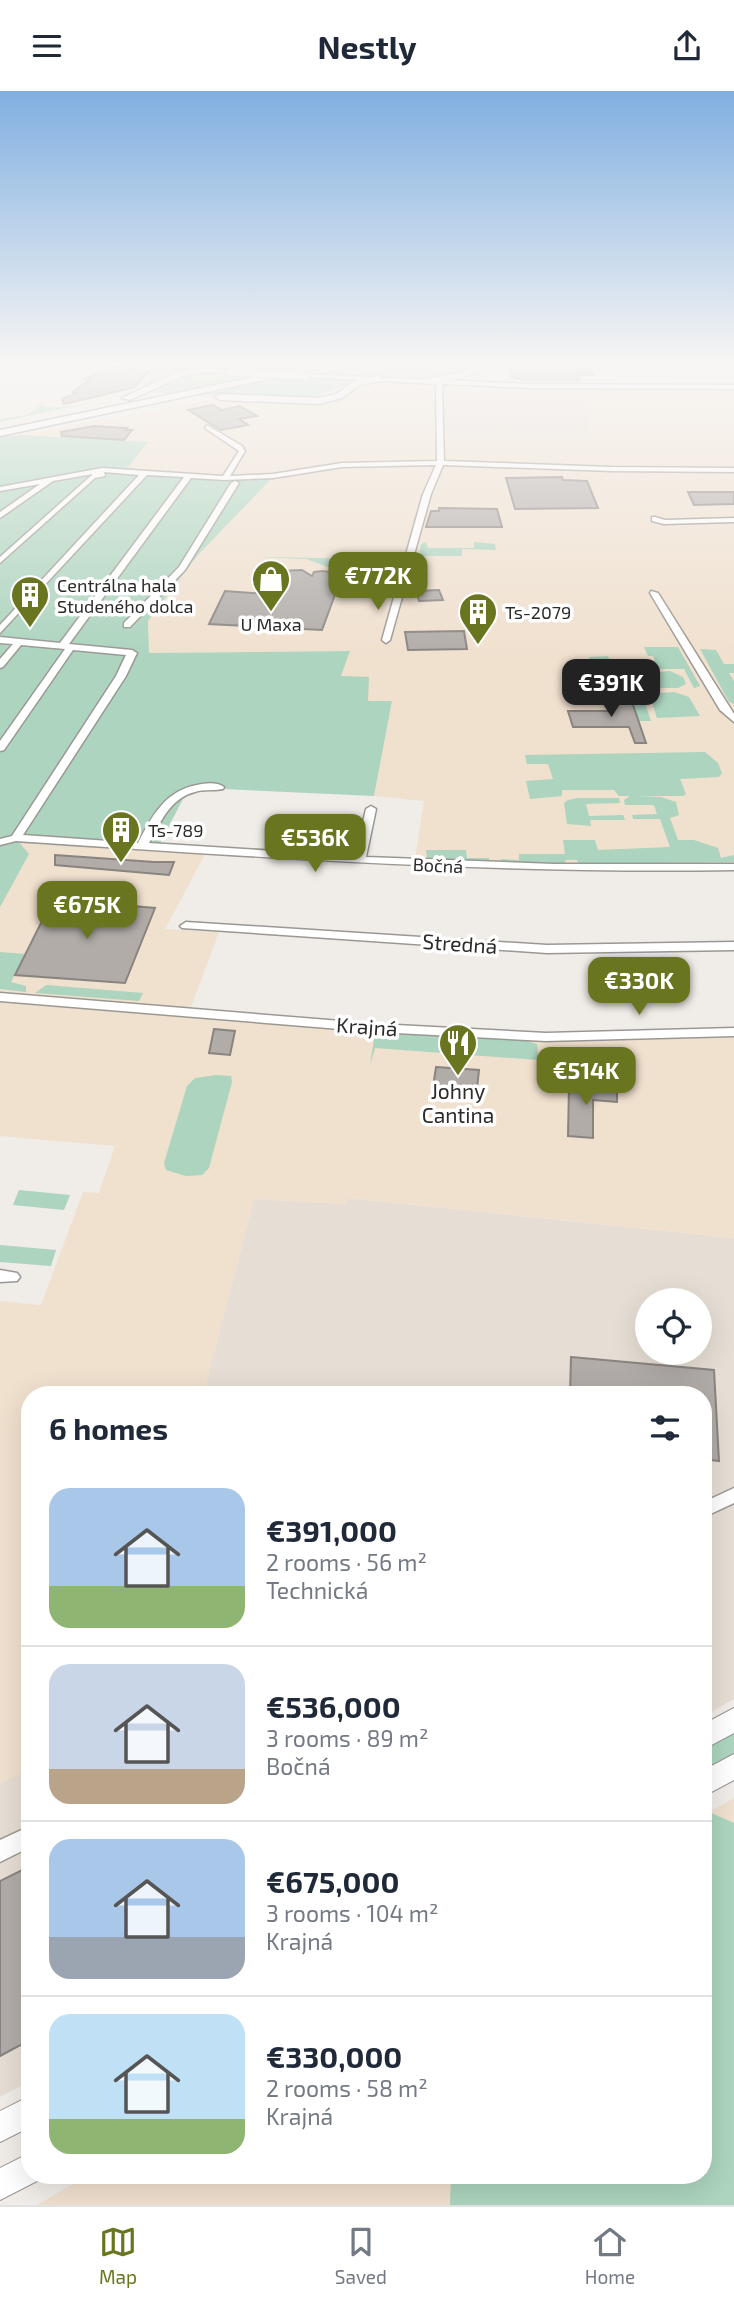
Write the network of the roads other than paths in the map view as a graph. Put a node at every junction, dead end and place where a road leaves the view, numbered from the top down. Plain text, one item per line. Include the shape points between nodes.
1 (236, 461) edge
2 (440, 463) junction
3 (734, 470) edge
4 (143, 475) junction
5 (53, 477) junction
6 (187, 478) junction
7 (225, 478) junction
8 (267, 478) dead end
9 (235, 483) junction
10 (0, 489) edge
11 (0, 516) edge
12 (655, 519) dead end
13 (734, 520) edge
14 (0, 561) edge
15 (654, 593) dead end
16 (127, 625) dead end
17 (0, 630) edge
18 (0, 639) edge
19 (386, 640) dead end
20 (19, 642) junction
21 (66, 647) junction
22 (0, 665) edge
23 (734, 719) edge
24 (0, 748) edge
25 (219, 787) dead end
26 (372, 809) dead end
27 (16, 838) junction
28 (0, 841) edge
29 (142, 846) junction
30 (360, 860) junction
31 (734, 867) edge
32 (186, 926) dead end
33 (734, 946) edge
34 (0, 997) edge
35 (734, 1033) edge
36 (734, 1495) edge
37 (712, 1506) edge
38 (734, 1720) edge
39 (712, 1732) edge
40 (734, 1766) edge
41 (712, 1779) edge
42 (21, 1840) edge
43 (0, 1851) edge
44 (21, 2116) edge
45 (0, 2127) edge
46 (21, 2173) edge
47 (0, 2185) edge

1 - 7 street
2 - 3 street
2 - 7 street via 342,465
2 - 19 street
4 - 6 street
4 - 14 street via 93,476
4 - 17 street
5 - 7 street via 102,470
5 - 10 street
5 - 11 street
6 - 9 street
6 - 21 street
8 - 9 street
9 - 16 street via 183,568
12 - 13 street
15 - 23 street
18 - 20 street
20 - 21 street
20 - 22 street
21 - 24 street
21 - 27 street via 132,653
25 - 29 street via 199,786 171,798
26 - 30 street
27 - 28 street, Bočná
27 - 29 street, Bočná
29 - 30 street, Bočná
30 - 31 street, Bočná via 492,868
32 - 33 street, Stredná via 547,949
34 - 35 street, Krajná via 546,1037
36 - 37 street
38 - 39 main road
40 - 41 main road
42 - 43 street
44 - 45 main road
46 - 47 main road

